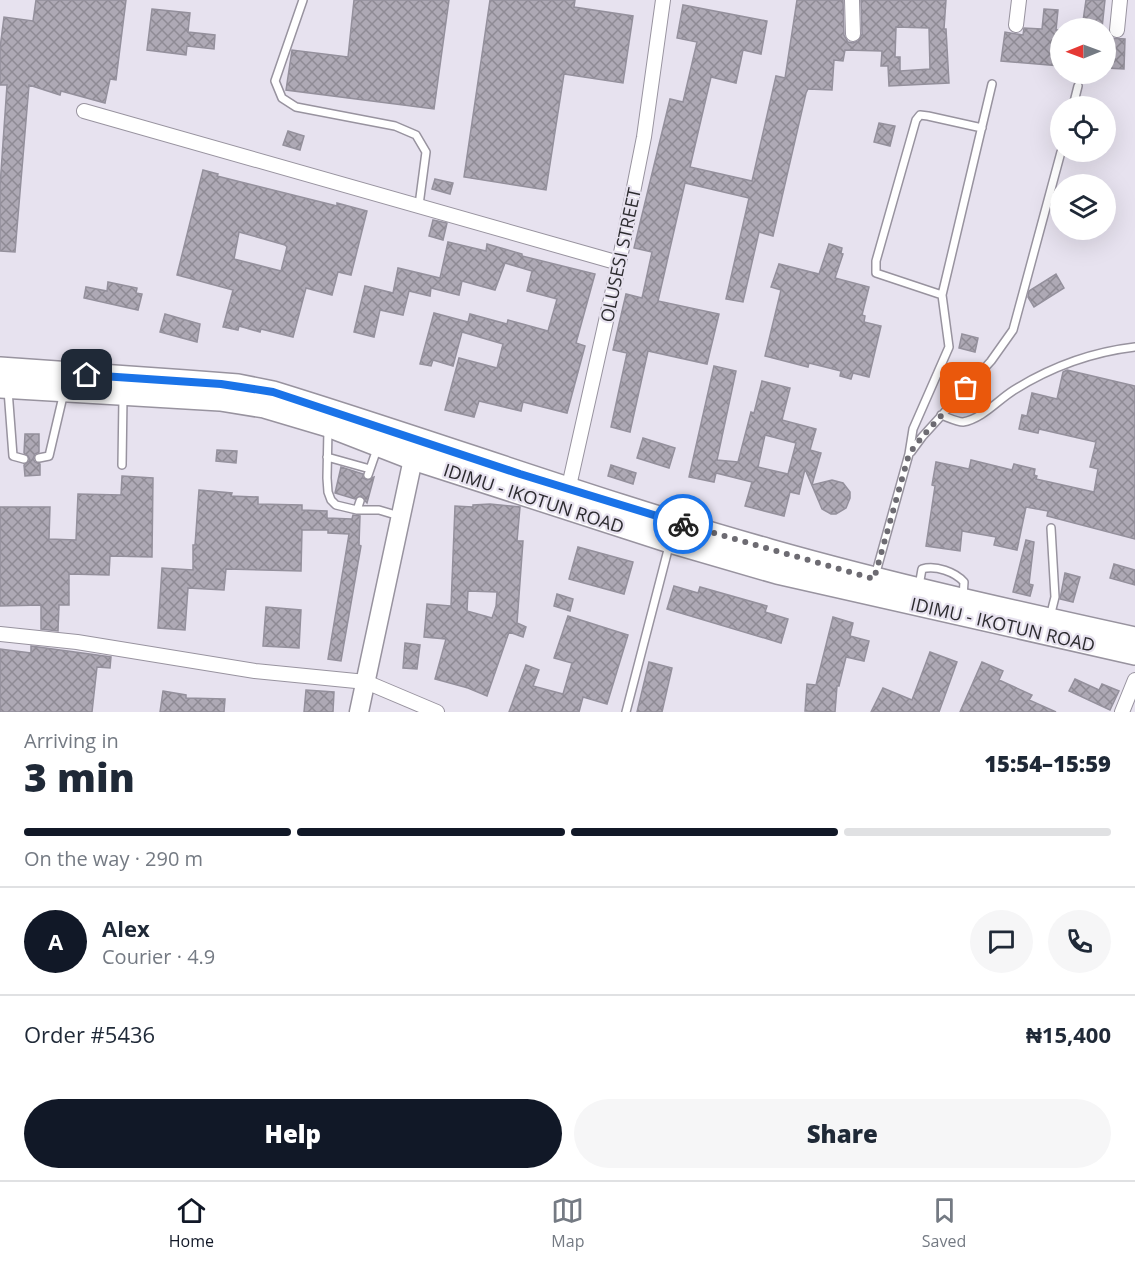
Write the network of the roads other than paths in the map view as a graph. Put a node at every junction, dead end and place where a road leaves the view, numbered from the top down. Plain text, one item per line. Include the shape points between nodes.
1 (303, 0) edge
2 (663, 0) edge
3 (852, 0) edge
4 (1019, 0) edge
5 (1120, 0) edge
6 (1016, 25) dead end
7 (1117, 30) dead end
8 (853, 34) dead end
9 (992, 84) dead end
10 (1078, 86) dead end
11 (1076, 96) edge
12 (84, 111) dead end
13 (982, 128) junction
14 (1058, 162) edge
15 (419, 204) junction
16 (619, 263) junction
17 (942, 295) junction
18 (1135, 347) edge
19 (3, 381) edge
20 (64, 392) junction
21 (123, 395) junction
22 (941, 415) junction
23 (328, 426) junction
24 (378, 446) junction
25 (909, 454) junction
26 (327, 457) junction
27 (39, 458) dead end
28 (24, 459) dead end
29 (413, 459) junction
30 (122, 465) dead end
31 (566, 498) junction
32 (360, 501) dead end
33 (357, 510) junction
34 (399, 516) junction
35 (1051, 528) dead end
36 (670, 542) junction
37 (872, 586) junction
38 (1050, 620) junction
39 (0, 634) edge
40 (1135, 638) edge
41 (1101, 639) junction
42 (1135, 654) edge
43 (1135, 680) edge
44 (366, 682) junction
45 (358, 712) edge
46 (437, 712) edge
47 (626, 712) edge
48 (1122, 712) edge

1 - 15 lane via 275,81 282,98 296,107 395,126 416,135 426,152
2 - 16 street, OLUSESI STREET via 644,137
3 - 8 street
4 - 6 street
5 - 7 street
9 - 13 lane
10 - 11 lane
12 - 15 street
13 - 17 lane
13 - 17 lane via 920,115 916,120 876,261 876,273
14 - 22 lane via 1013,330 991,361
15 - 16 street
16 - 31 street, OLUSESI STREET
17 - 25 lane via 949,347 913,429
18 - 22 lane via 1062,364 1014,390 978,416 961,422
19 - 20 main road, IDIMU - IKOTUN ROAD
19 - 28 lane via 13,456
19 - 31 main road via 197,382 273,392
20 - 21 main road, IDIMU - IKOTUN ROAD
20 - 27 lane via 49,456
21 - 23 main road, IDIMU - IKOTUN ROAD via 220,400 264,407
21 - 30 lane
22 - 25 lane
23 - 24 main road, IDIMU - IKOTUN ROAD
23 - 26 lane
24 - 26 lane via 369,472
24 - 29 main road, IDIMU - IKOTUN ROAD
25 - 37 lane
26 - 33 lane via 331,500
29 - 31 main road, IDIMU - IKOTUN ROAD
29 - 34 street
31 - 36 main road, IDIMU - IKOTUN ROAD
31 - 37 main road via 768,550
32 - 33 lane
33 - 34 lane via 379,510
34 - 44 street
35 - 38 lane via 1055,597
36 - 37 main road, IDIMU - IKOTUN ROAD via 777,573
36 - 47 lane
37 - 38 main road via 919,590
37 - 41 main road, IDIMU - IKOTUN ROAD
38 - 41 main road
39 - 44 street via 77,642 255,671
40 - 41 main road
41 - 42 main road, IDIMU - IKOTUN ROAD
43 - 48 street
44 - 45 street
44 - 46 street

